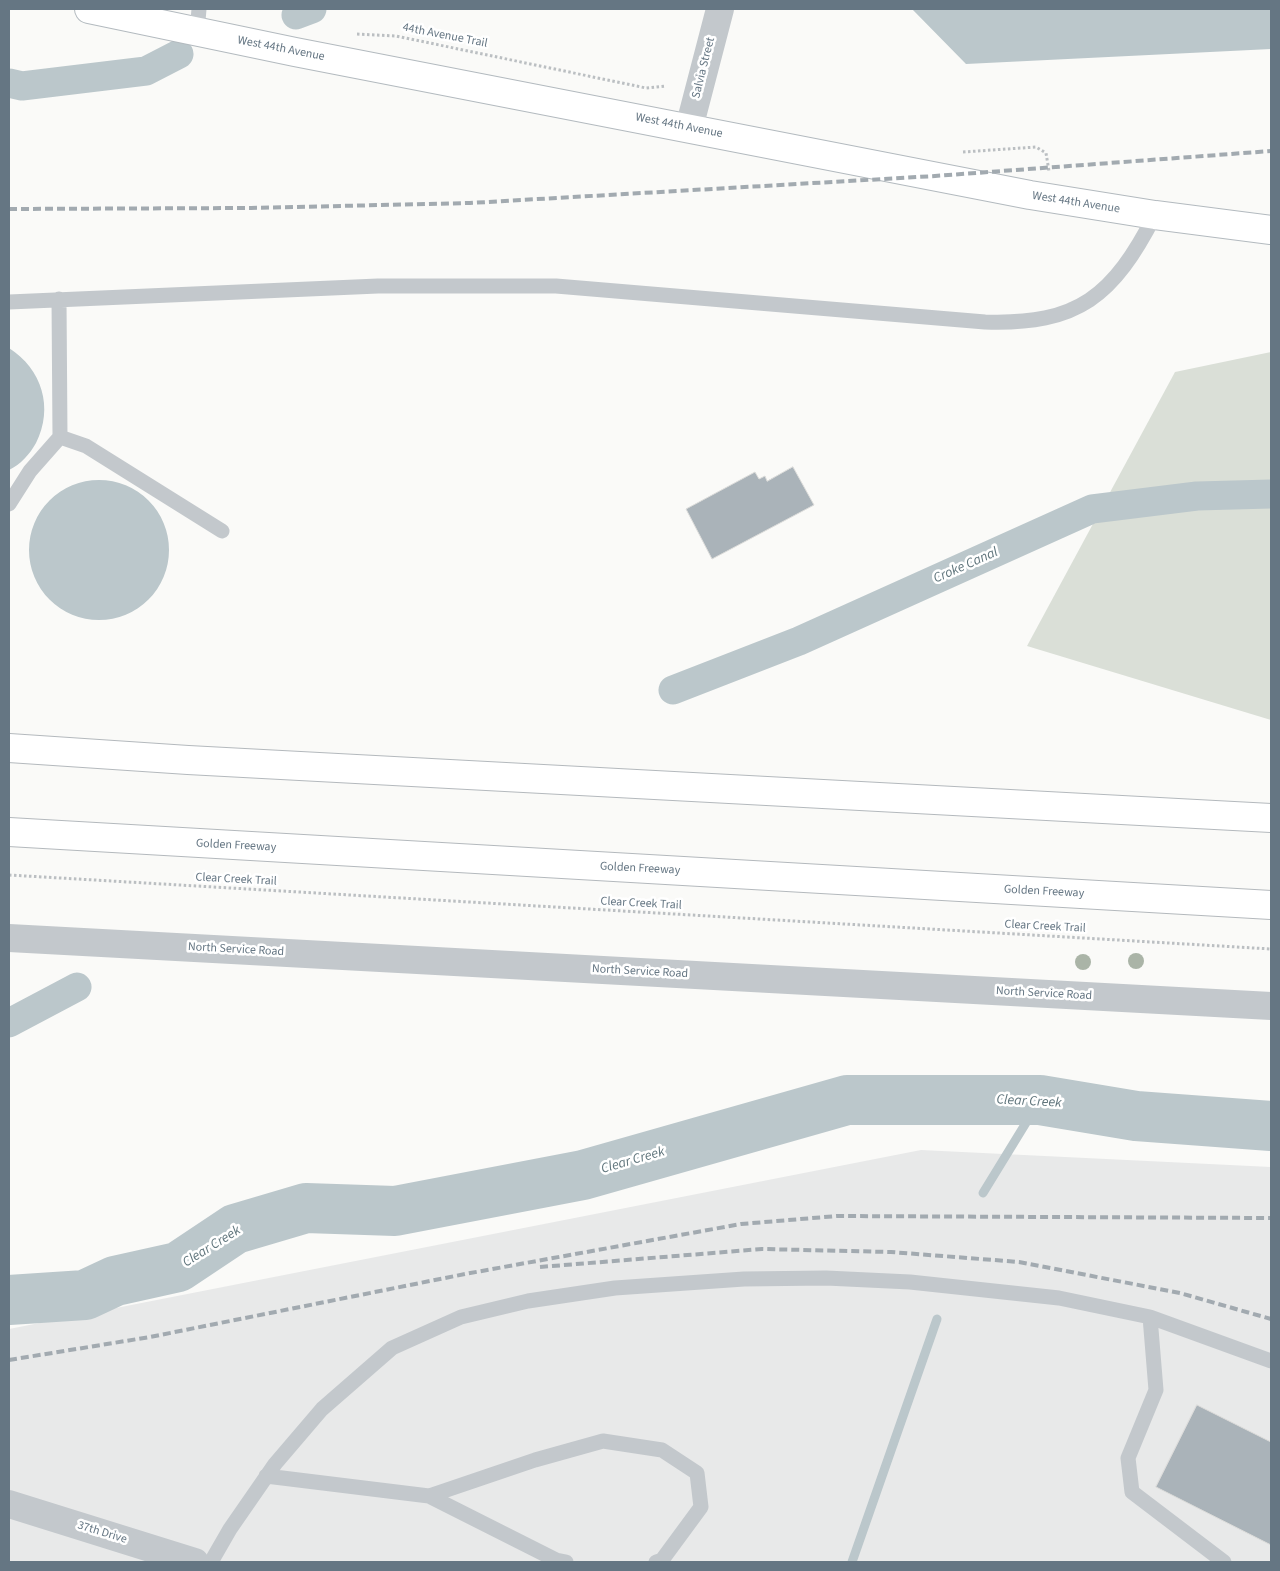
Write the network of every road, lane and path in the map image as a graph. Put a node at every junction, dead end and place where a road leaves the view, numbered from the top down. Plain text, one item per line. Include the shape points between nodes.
1 (88, 9) edge
2 (720, 9) edge
3 (200, 24) edge
4 (349, 33) dead end
5 (666, 86) dead end
6 (690, 128) junction
7 (1155, 215) junction
8 (1271, 230) edge
9 (59, 299) junction
10 (9, 302) edge
11 (60, 437) junction
12 (9, 504) edge
13 (222, 531) dead end
14 (9, 748) edge
15 (1271, 818) edge
16 (9, 832) edge
17 (9, 875) edge
18 (1271, 905) edge
19 (9, 938) edge
20 (1271, 949) edge
21 (1271, 1006) edge
22 (1150, 1317) junction
23 (1271, 1361) edge
24 (266, 1476) junction
25 (429, 1496) junction
26 (9, 1504) edge
27 (195, 1562) edge
28 (211, 1562) edge
29 (566, 1562) edge
30 (656, 1562) edge
31 (1224, 1562) edge

1 - 3 main road, West 44th Avenue
2 - 6 street, Salvia Street
3 - 6 main road, West 44th Avenue via 295,52
4 - 5 path, 44th Avenue Trail via 396,36 646,88
6 - 7 main road, West 44th Avenue via 1030,195
7 - 8 main road, West 44th Avenue
7 - 9 lane via 1126,265 1100,294 1066,312 1026,322 985,322 556,286 378,286
9 - 10 lane
9 - 11 lane
11 - 12 lane via 30,471
11 - 13 lane via 86,446
14 - 15 main road
16 - 18 main road, Golden Freeway
17 - 20 path, Clear Creek Trail
19 - 21 street, North Service Road
22 - 23 lane
22 - 24 lane via 1059,1298 910,1282 826,1278 744,1279 615,1288 528,1301 460,1317 392,1348 322,1408
22 - 31 lane via 1156,1390 1128,1458 1132,1492
24 - 25 lane
24 - 28 lane
25 - 29 lane via 556,1560
25 - 30 lane via 535,1460 603,1442 662,1450 697,1473 701,1506 662,1560
26 - 27 street, 37th Drive

